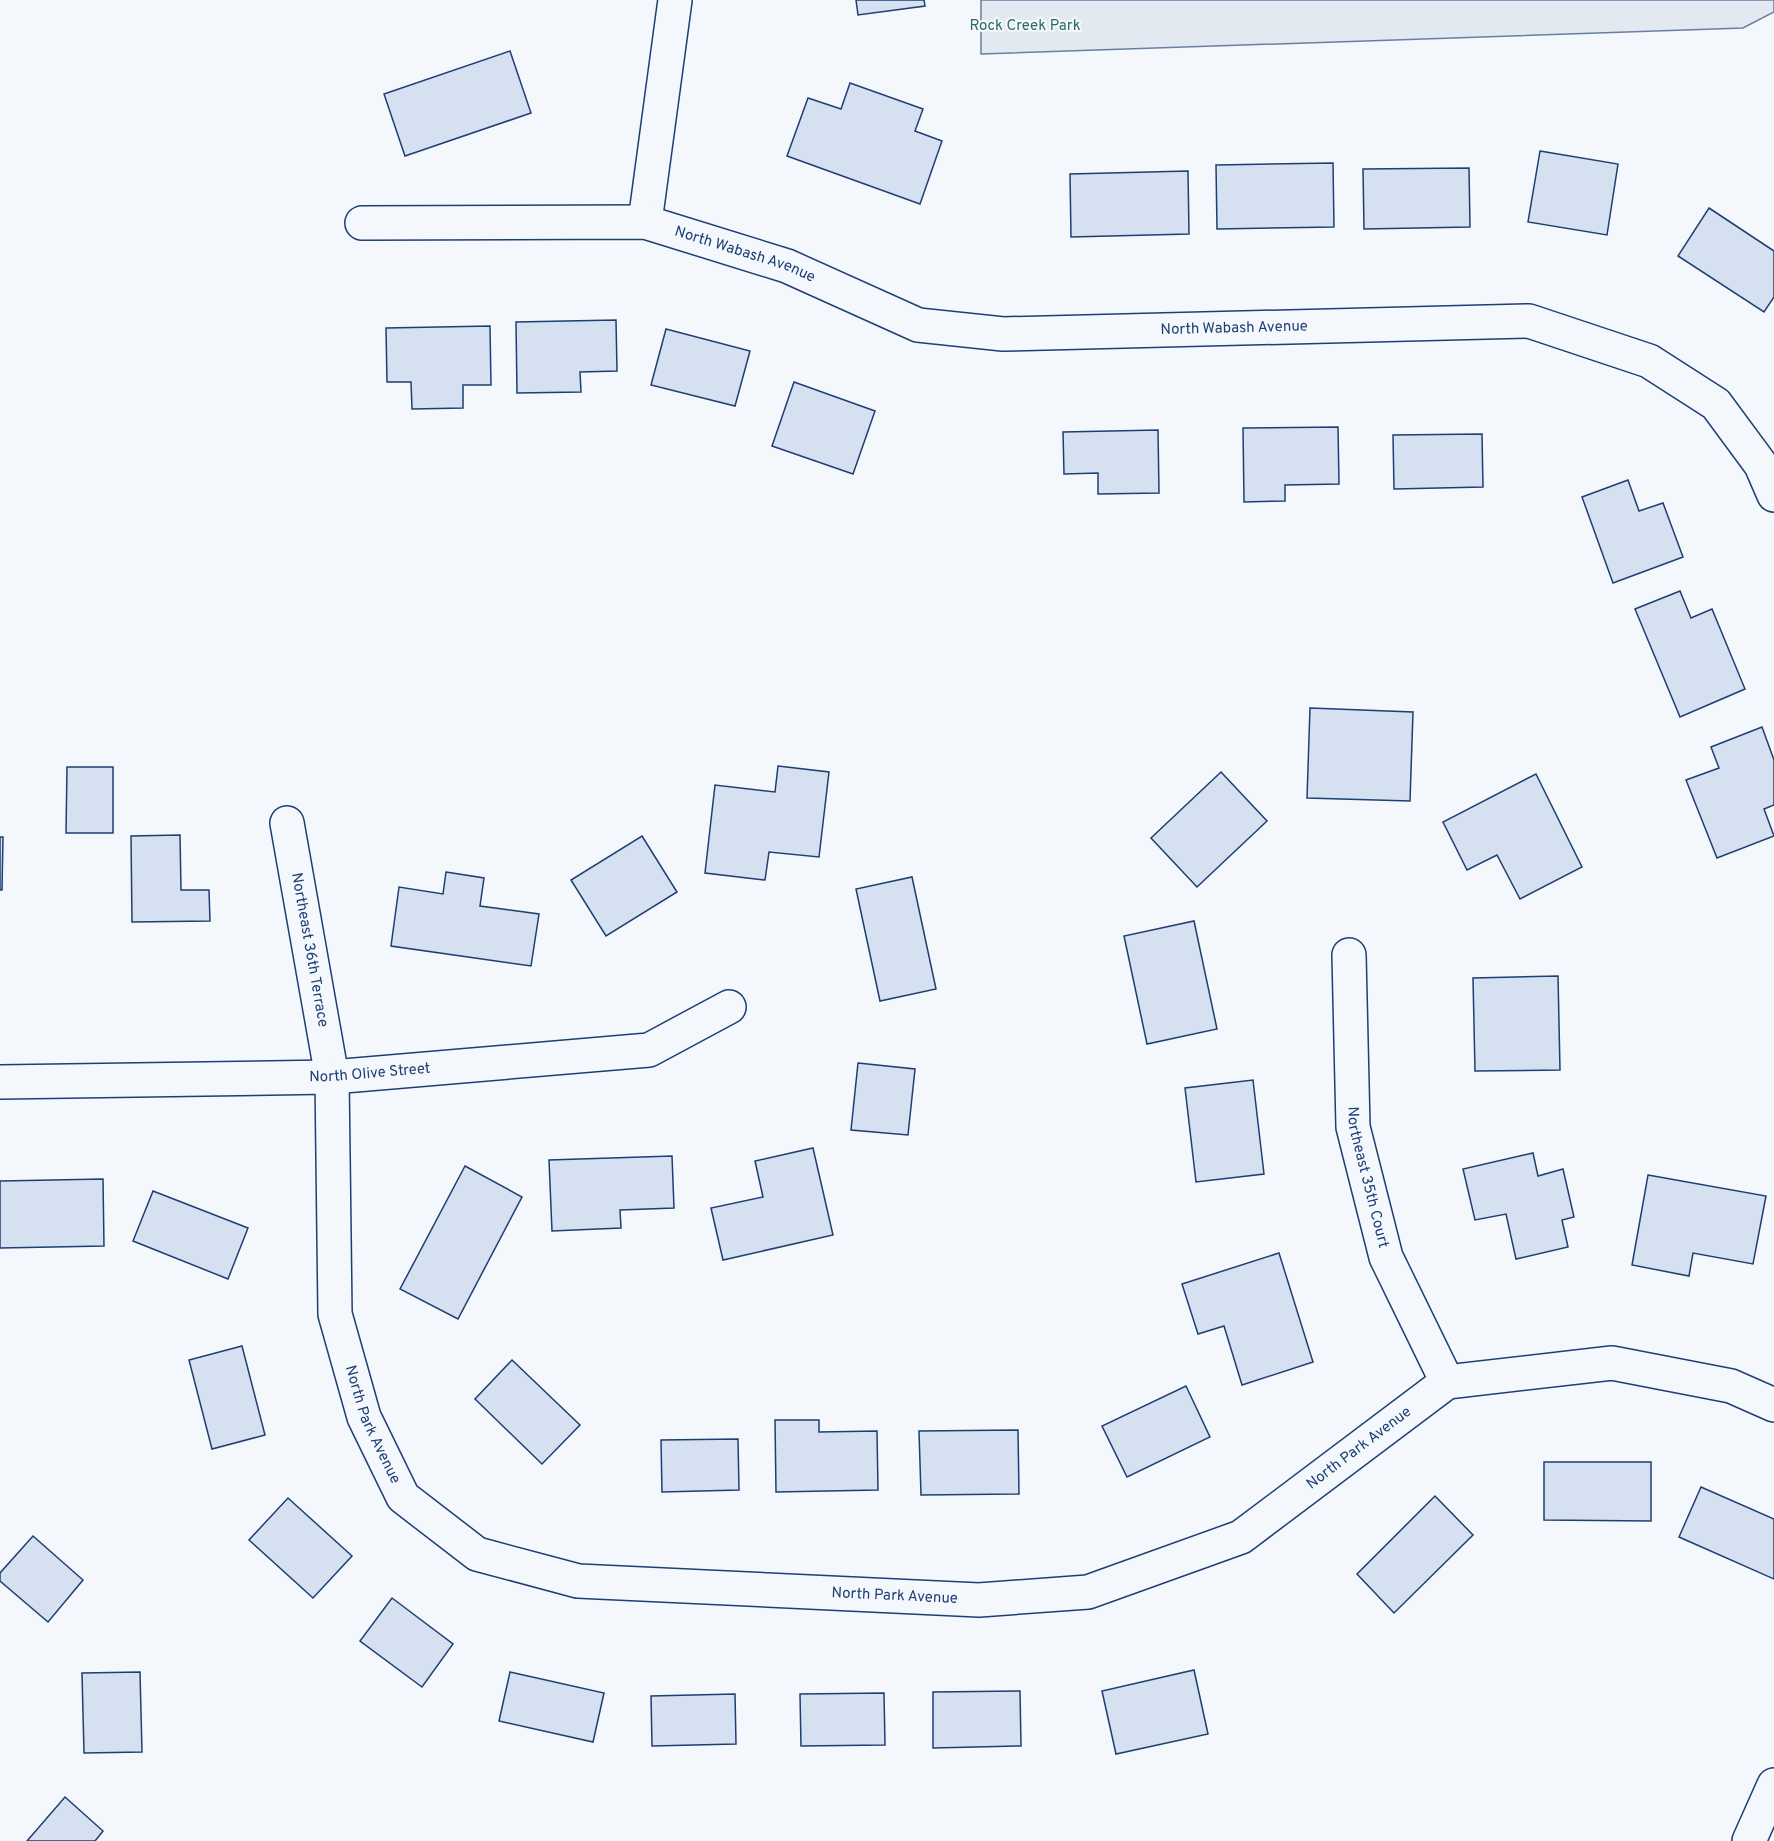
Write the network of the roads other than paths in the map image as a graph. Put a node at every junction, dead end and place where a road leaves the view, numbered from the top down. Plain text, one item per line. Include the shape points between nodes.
1 (675, 0) edge
2 (645, 222) junction
3 (362, 223) dead end
4 (1774, 495) edge
5 (288, 824) dead end
6 (1349, 955) dead end
7 (729, 1007) dead end
8 (332, 1077) junction
9 (0, 1082) edge
10 (1447, 1382) junction
11 (1774, 1405) edge
12 (1774, 1785) edge
13 (1749, 1841) edge

1 - 2 street
2 - 3 street, North Wabash Avenue
2 - 4 street, North Wabash Avenue via 787,266 918,325 1003,334 1529,321 1649,361 1716,404 1761,465
5 - 8 street, Northeast 36th Terrace
6 - 10 street, Northeast 35th Court via 1353,1126 1386,1257
7 - 8 street, North Olive Street via 649,1050
8 - 9 street, North Olive Street
8 - 10 street, North Park Avenue via 335,1314 364,1417 403,1497 477,1554 578,1581 979,1600 1088,1592 1241,1537
10 - 11 street via 1612,1363 1731,1386
12 - 13 street

